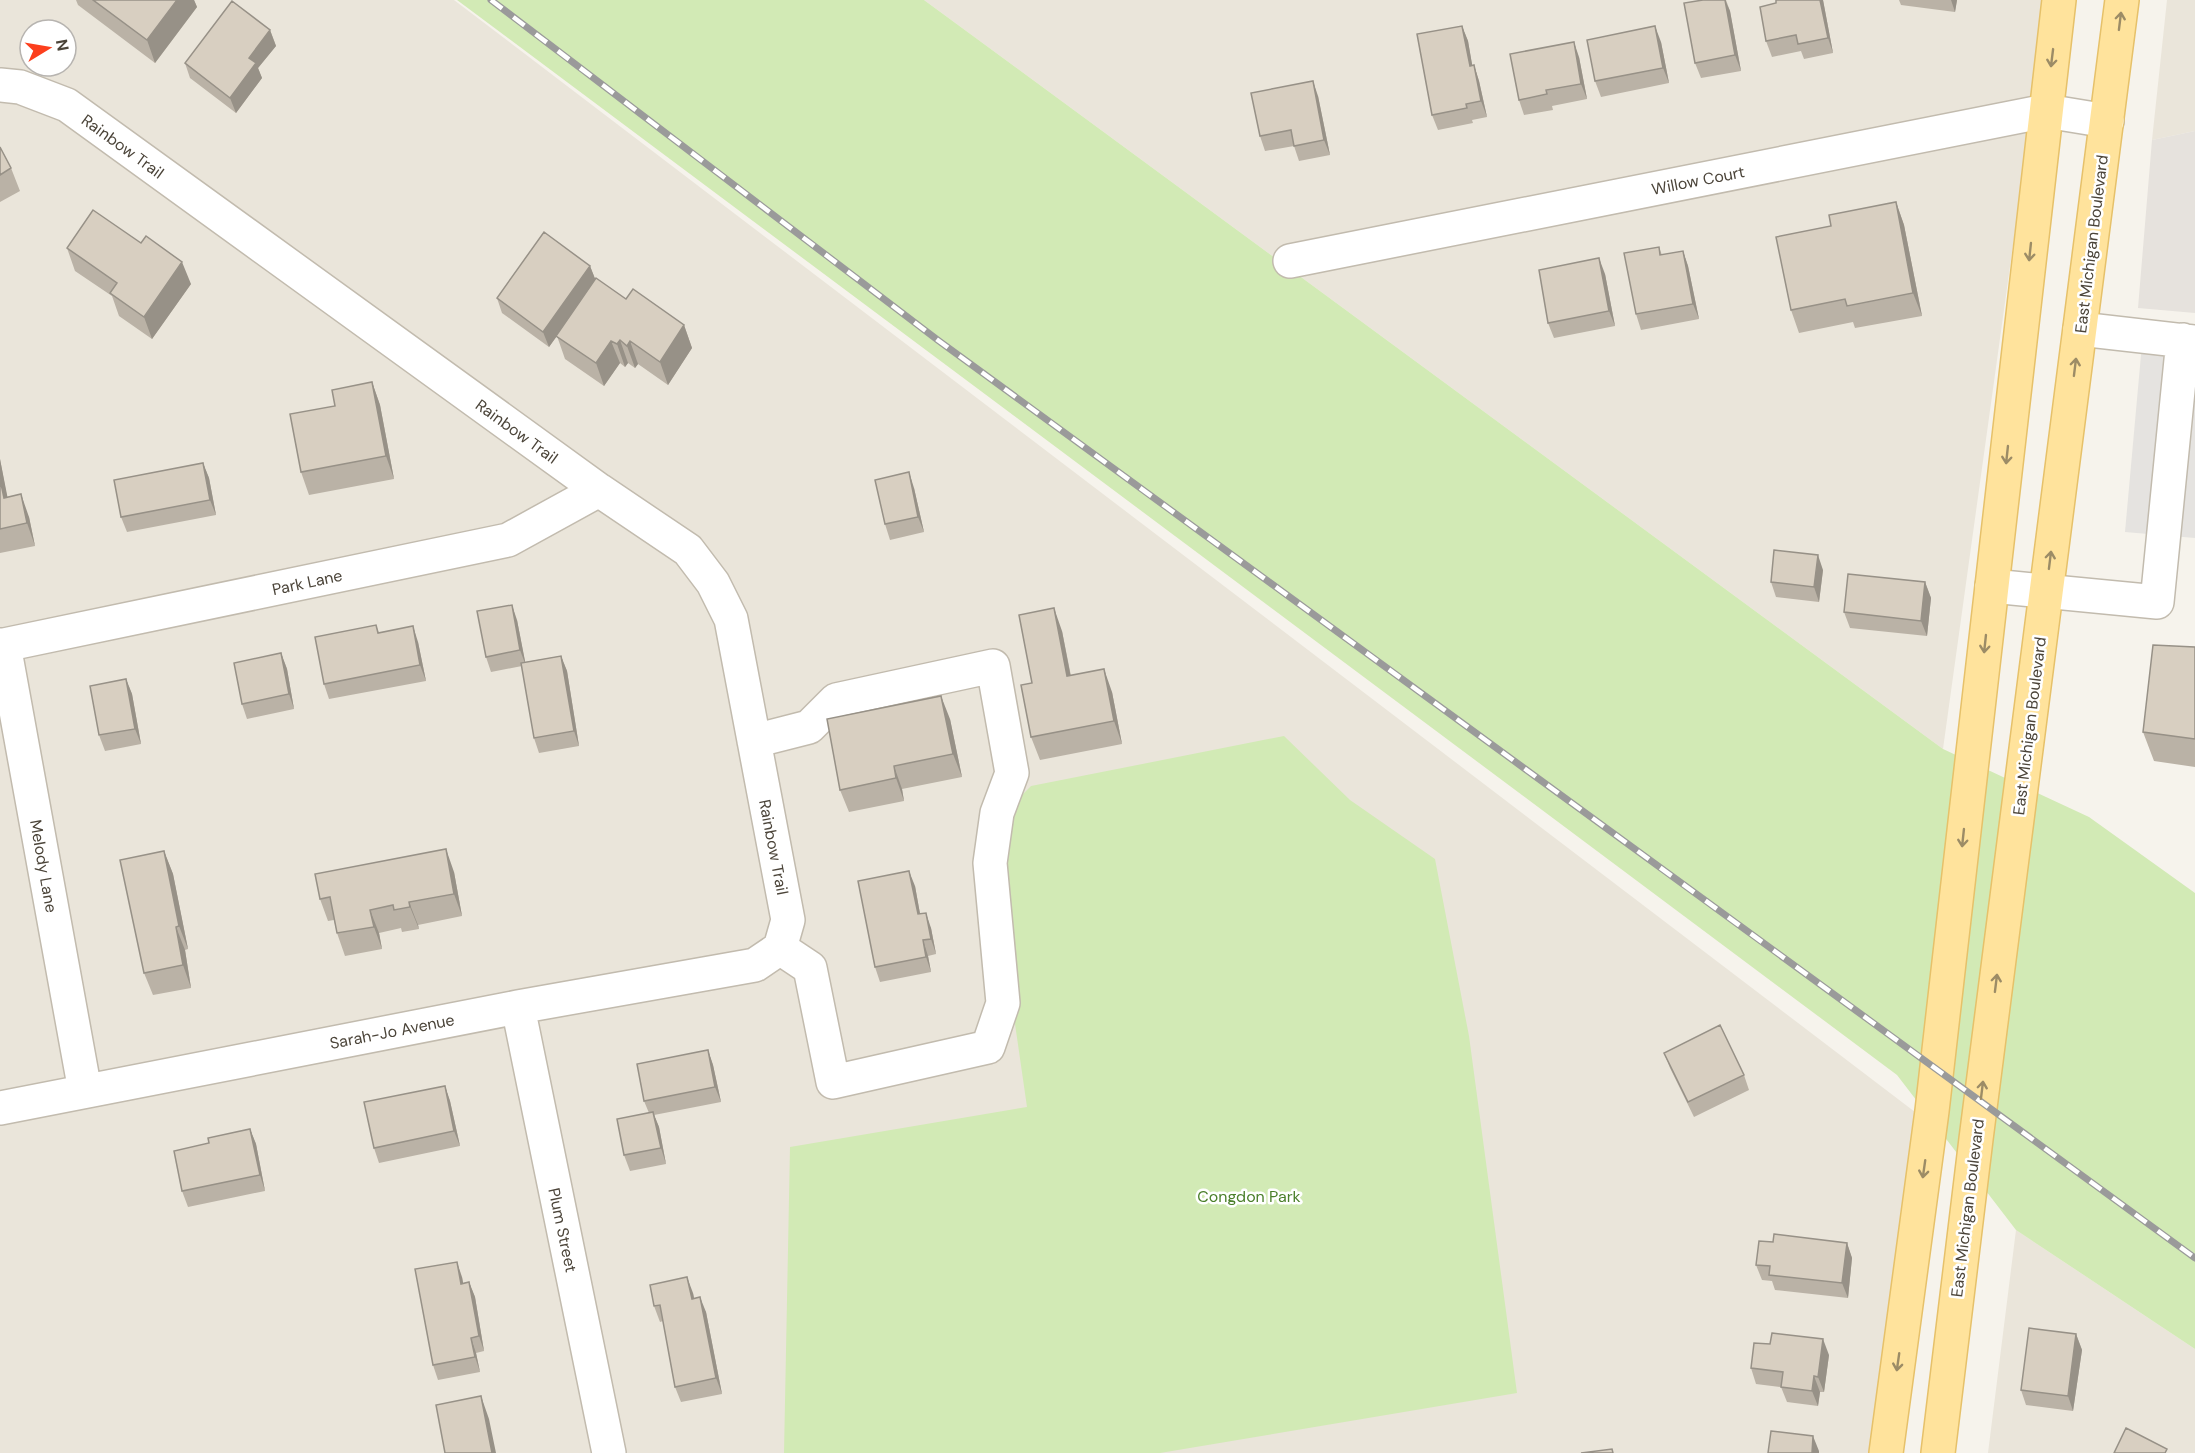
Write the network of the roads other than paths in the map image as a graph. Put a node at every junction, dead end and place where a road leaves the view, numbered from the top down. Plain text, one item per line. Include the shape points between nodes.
1 (2059, 0) edge
2 (2122, 0) edge
3 (0, 85) edge
4 (2046, 111) junction
5 (2107, 121) junction
6 (1290, 261) dead end
7 (2080, 329) junction
8 (2189, 341) edge
9 (599, 490) junction
10 (1992, 586) junction
11 (2046, 592) junction
12 (2, 645) edge
13 (754, 741) junction
14 (780, 948) junction
15 (518, 1006) junction
16 (85, 1091) junction
17 (0, 1108) edge
18 (609, 1453) edge
19 (1886, 1453) edge
20 (1938, 1453) edge

1 -> 4 main road
5 -> 2 main road, East Michigan Boulevard
3 - 9 street, Rainbow Trail via 20,87 67,105
4 - 5 street, Willow Court
4 - 6 street, Willow Court
4 -> 10 main road
5 - 7 main road, East Michigan Boulevard
7 - 8 street
11 -> 7 main road, East Michigan Boulevard
8 - 11 street via 2157,602
9 - 12 street, Park Lane via 508,540
9 - 13 street, Rainbow Trail via 688,550 713,583 731,619
10 - 11 street
10 -> 19 main road via 1932,1111
20 -> 11 main road, East Michigan Boulevard
12 - 16 street, Melody Lane
13 - 14 street, Rainbow Trail via 788,920
13 - 14 street via 809,727 836,700 993,666 1012,773 998,813 990,862 1003,1003 988,1047 833,1082 810,968
14 - 15 street, Sarah-Jo Avenue via 755,965
15 - 16 street, Sarah-Jo Avenue
15 - 18 street, Plum Street
16 - 17 street, Sarah-Jo Avenue

